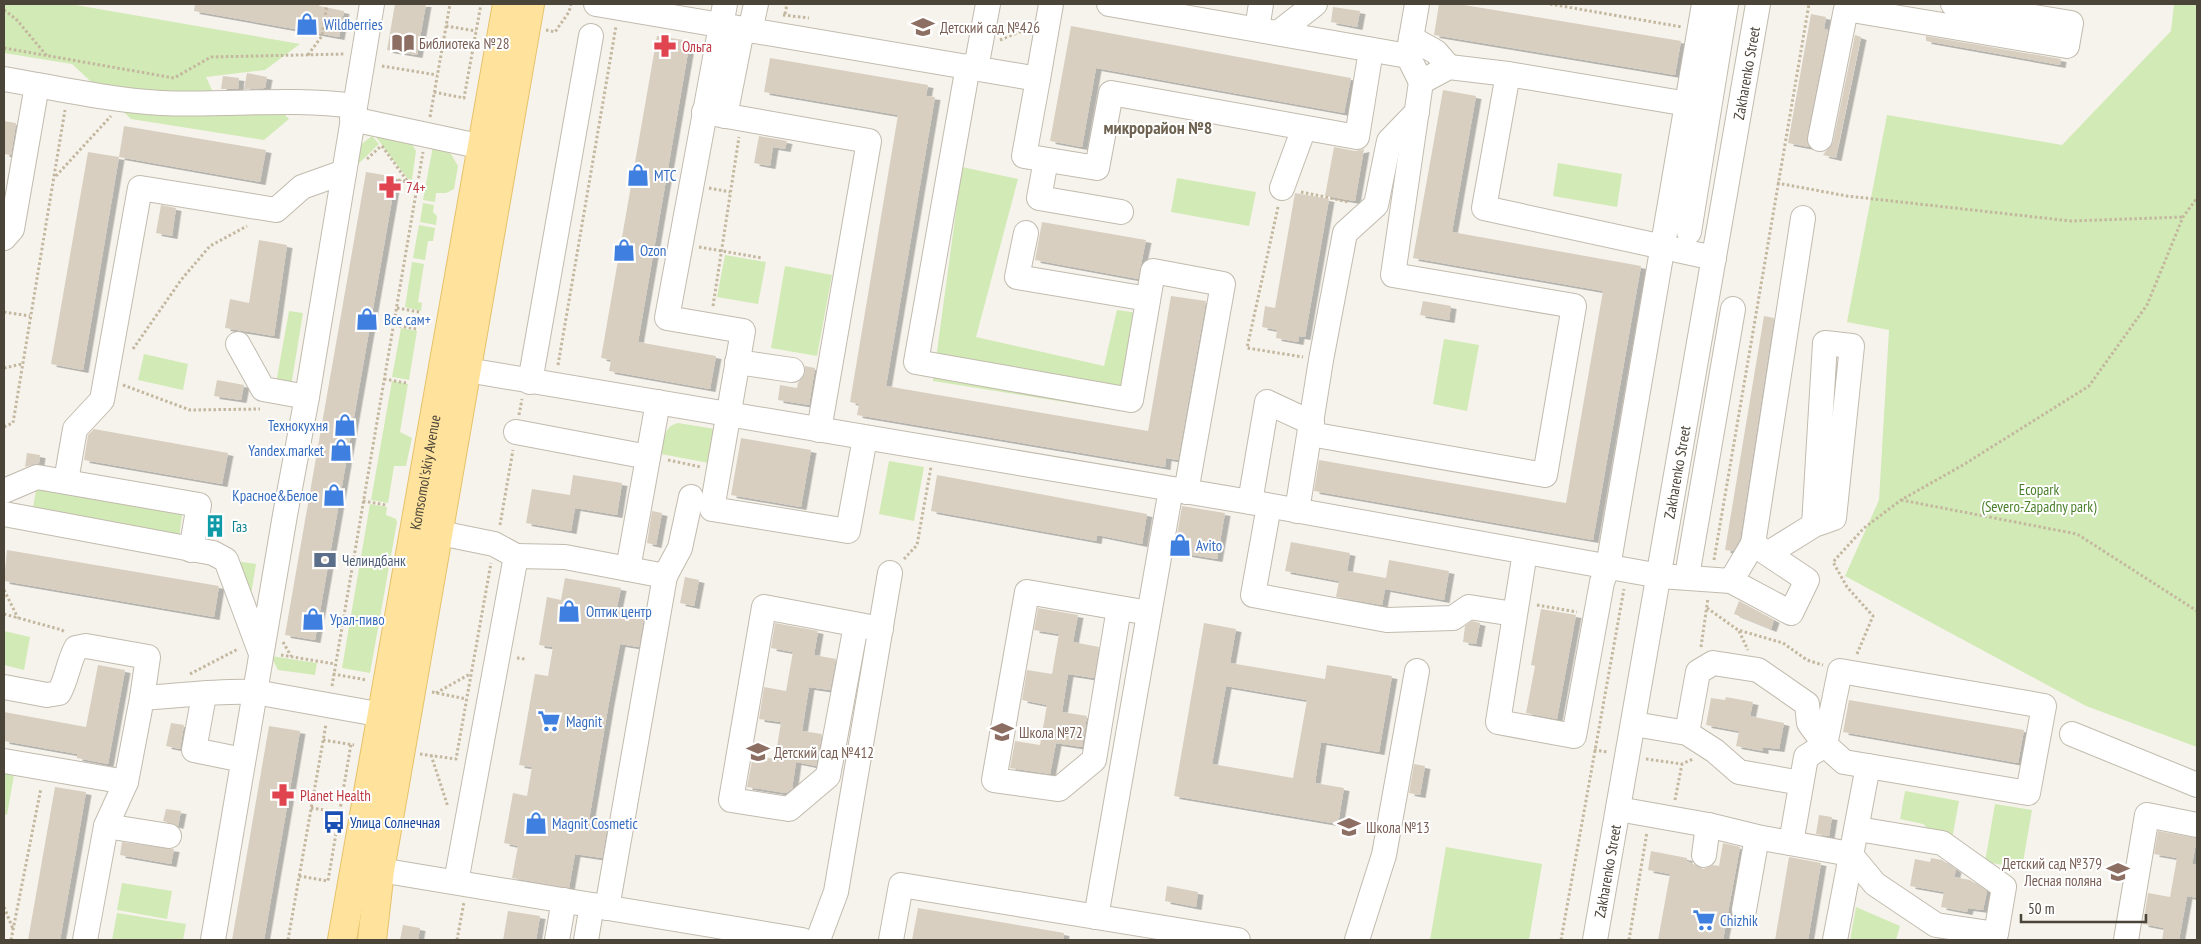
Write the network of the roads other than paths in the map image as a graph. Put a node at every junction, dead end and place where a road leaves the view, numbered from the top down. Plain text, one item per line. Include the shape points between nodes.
1 (372, 4) edge
2 (507, 4) edge
3 (530, 4) edge
4 (988, 4) edge
5 (1109, 4) edge
6 (1261, 4) edge
7 (1315, 4) edge
8 (1417, 4) edge
9 (1704, 4) edge
10 (1726, 4) edge
11 (1758, 4) edge
12 (1953, 4) edge
13 (610, 5) edge
14 (1846, 6) edge
15 (1049, 12) edge
16 (739, 18) edge
17 (1267, 31) junction
18 (591, 36) dead end
19 (1409, 47) junction
20 (1372, 50) junction
21 (975, 61) junction
22 (1449, 67) junction
23 (1508, 74) junction
24 (4, 79) edge
25 (1038, 79) junction
26 (1421, 82) junction
27 (37, 84) junction
28 (1688, 104) junction
29 (489, 112) junction
30 (1417, 112) junction
31 (352, 113) junction
32 (724, 116) junction
33 (1304, 128) junction
34 (1820, 139) dead end
35 (483, 147) junction
36 (1046, 160) junction
37 (336, 175) junction
38 (1282, 188) road end
39 (1120, 212) dead end
40 (1803, 218) dead end
41 (1689, 232) dead end
42 (1026, 233) dead end
43 (4, 238) edge
44 (1662, 248) junction
45 (1714, 258) junction
46 (484, 271) junction
47 (1148, 299) junction
48 (1733, 309) dead end
49 (238, 344) dead end
50 (737, 362) junction
51 (467, 370) junction
52 (792, 370) dead end
53 (528, 381) junction
54 (307, 397) junction
55 (658, 402) junction
56 (728, 414) junction
57 (1311, 428) junction
58 (818, 430) junction
59 (516, 432) road end
60 (865, 438) junction
61 (648, 456) junction
62 (66, 481) junction
63 (1179, 490) junction
64 (4, 491) edge
65 (691, 497) dead end
66 (1260, 504) junction
67 (1297, 511) junction
68 (4, 514) edge
69 (1814, 525) junction
70 (440, 533) junction
71 (1761, 548) junction
72 (191, 550) junction
73 (1525, 552) junction
74 (516, 556) junction
75 (1618, 568) junction
76 (628, 569) junction
77 (890, 574) dead end
78 (665, 576) junction
79 (1660, 576) junction
80 (1687, 576) junction
81 (1721, 581) junction
82 (1119, 608) junction
83 (1515, 608) junction
84 (401, 612) junction
85 (1150, 613) junction
86 (856, 625) junction
87 (881, 629) junction
88 (260, 649) junction
89 (418, 655) junction
90 (1417, 671) dead end
91 (4, 687) edge
92 (255, 692) junction
93 (204, 695) junction
94 (142, 698) junction
95 (395, 717) junction
96 (1634, 724) junction
97 (1687, 733) junction
98 (2072, 734) dead end
99 (1825, 745) junction
100 (243, 760) junction
101 (4, 761) edge
102 (1868, 766) junction
103 (126, 782) junction
104 (1801, 783) junction
105 (2197, 784) edge
106 (1618, 809) junction
107 (2197, 824) edge
108 (1708, 825) junction
109 (106, 826) junction
110 (1858, 829) junction
111 (169, 836) dead end
112 (1758, 837) junction
113 (1791, 843) junction
114 (1850, 854) junction
115 (1704, 855) dead end
116 (380, 870) junction
117 (461, 883) junction
118 (564, 900) junction
119 (600, 906) junction
120 (1744, 910) dead end
121 (1096, 917) junction
122 (85, 940) edge
123 (213, 940) edge
124 (348, 940) edge
125 (372, 940) edge
126 (556, 940) edge
127 (586, 940) edge
128 (802, 940) edge
129 (818, 940) edge
130 (891, 940) edge
131 (1231, 940) edge
132 (1357, 940) edge
133 (1595, 940) edge
134 (1835, 940) edge
135 (2126, 940) edge

1 - 31 street
2 - 29 main road, Komsomol'skiy Avenue
3 - 46 main road, Komsomol'skiy Avenue
4 - 21 street
5 - 17 street
6 - 17 street
7 - 17 street
8 - 19 street
9 - 28 street
10 - 41 street
11 - 45 street, Zakharenko Street
12 - 14 street via 2071,23 2067,46
13 - 16 street
14 - 34 street
15 - 25 street
16 - 21 street
16 - 32 street
17 - 20 street
18 - 53 street
19 - 20 street
19 - 22 street via 1436,52
19 - 26 street
20 - 33 street via 1357,137
21 - 25 street
21 - 47 street via 916,362 1131,400
22 - 23 street
22 - 26 street
23 - 28 street
23 - 44 street via 1484,208
24 - 27 street
25 - 36 street via 1024,156
26 - 30 street
27 - 31 street via 162,103 303,101
27 - 43 street via 12,229
28 - 44 street
29 - 35 main road, Komsomol'skiy Avenue
29 - 46 main road via 492,148 471,275 479,279
30 - 57 street via 1389,142 1376,205 1345,233
30 - 57 street via 1393,275 1574,306 1545,474
31 - 35 street via 426,135
31 - 37 street
32 - 50 street via 680,243 667,318 742,331
32 - 58 street via 869,141
33 - 36 street via 1111,93 1097,168
33 - 38 street
35 - 84 main road, Komsomol'skiy Avenue
36 - 39 street via 1039,198
37 - 54 street
37 - 62 street via 302,187 276,210 140,188 102,400 75,429
40 - 71 street
42 - 47 street via 1018,277
44 - 45 street
44 - 75 street
45 - 79 street, Zakharenko Street
46 - 51 main road, Komsomol'skiy Avenue
47 - 63 street via 1153,271 1223,284
48 - 80 street
49 - 54 street via 263,388
50 - 52 street
50 - 56 street
51 - 53 street
51 - 70 main road, Komsomol'skiy Avenue
53 - 55 street
54 - 88 street
55 - 56 street
55 - 61 street
56 - 58 street
56 - 60 street via 712,509 848,531
57 - 66 street via 1267,402
57 - 67 street
58 - 60 street
59 - 61 street
60 - 63 street
61 - 76 street
62 - 64 street via 37,477
62 - 72 street via 199,505
63 - 66 street
63 - 85 street
65 - 78 street via 680,548
66 - 67 street
66 - 83 street via 1253,595 1387,620 1454,618 1469,607
67 - 73 street
68 - 72 street
69 - 69 street via 1834,518 1852,346 1826,343
69 - 71 street
70 - 74 street via 494,544
70 - 89 main road, Komsomol'skiy Avenue
71 - 81 street
71 - 81 street via 1807,580 1791,613
72 - 88 street via 226,560
73 - 75 street
73 - 83 street
74 - 76 street via 565,557
74 - 117 street
75 - 79 street
75 - 83 street via 1602,582 1574,736 1498,722
76 - 78 street
77 - 87 street
78 - 119 street
79 - 80 street
79 - 96 street, Zakharenko Street
80 - 81 street
82 - 82 street via 1027,592 994,780 1059,789 1094,760
82 - 85 street
84 - 89 main road via 404,634 401,661 411,666
84 - 95 main road, Komsomol'skiy Avenue
85 - 121 street
86 - 86 street via 764,607 731,800 789,809 828,776
86 - 87 street
87 - 129 street via 836,892
88 - 92 street
89 - 95 main road, Komsomol'skiy Avenue
90 - 132 street via 1384,855
91 - 94 street via 47,695 59,693 70,658 76,648 86,646 148,657
92 - 93 street
92 - 95 street
92 - 100 street
93 - 94 street
93 - 100 street via 194,750
94 - 103 street
95 - 116 main road, Komsomol'skiy Avenue
95 - 124 main road, Komsomol'skiy Avenue
96 - 97 street
96 - 106 street, Zakharenko Street
97 - 99 street via 1698,672 1713,663 1758,670 1807,704 1809,723
97 - 104 street via 1715,751 1738,772
98 - 105 street
99 - 102 street via 1844,762
99 - 102 street via 1840,671 2044,706 2028,793
99 - 104 street via 1806,757
100 - 123 street
101 - 103 street
102 - 110 street
103 - 109 street
104 - 113 street
106 - 108 street
106 - 133 street, Zakharenko Street
107 - 135 street via 2147,815
108 - 112 street
108 - 115 street
109 - 111 street
109 - 122 street
110 - 114 street
110 - 114 street via 1942,843 2004,887 1996,934 1936,925 1875,884
112 - 113 street
112 - 120 street
113 - 114 street
114 - 134 street
116 - 117 street
116 - 125 main road, Komsomol'skiy Avenue
117 - 118 street
118 - 119 street
118 - 126 street
119 - 127 street
119 - 128 street
121 - 130 street via 902,885
121 - 131 street

